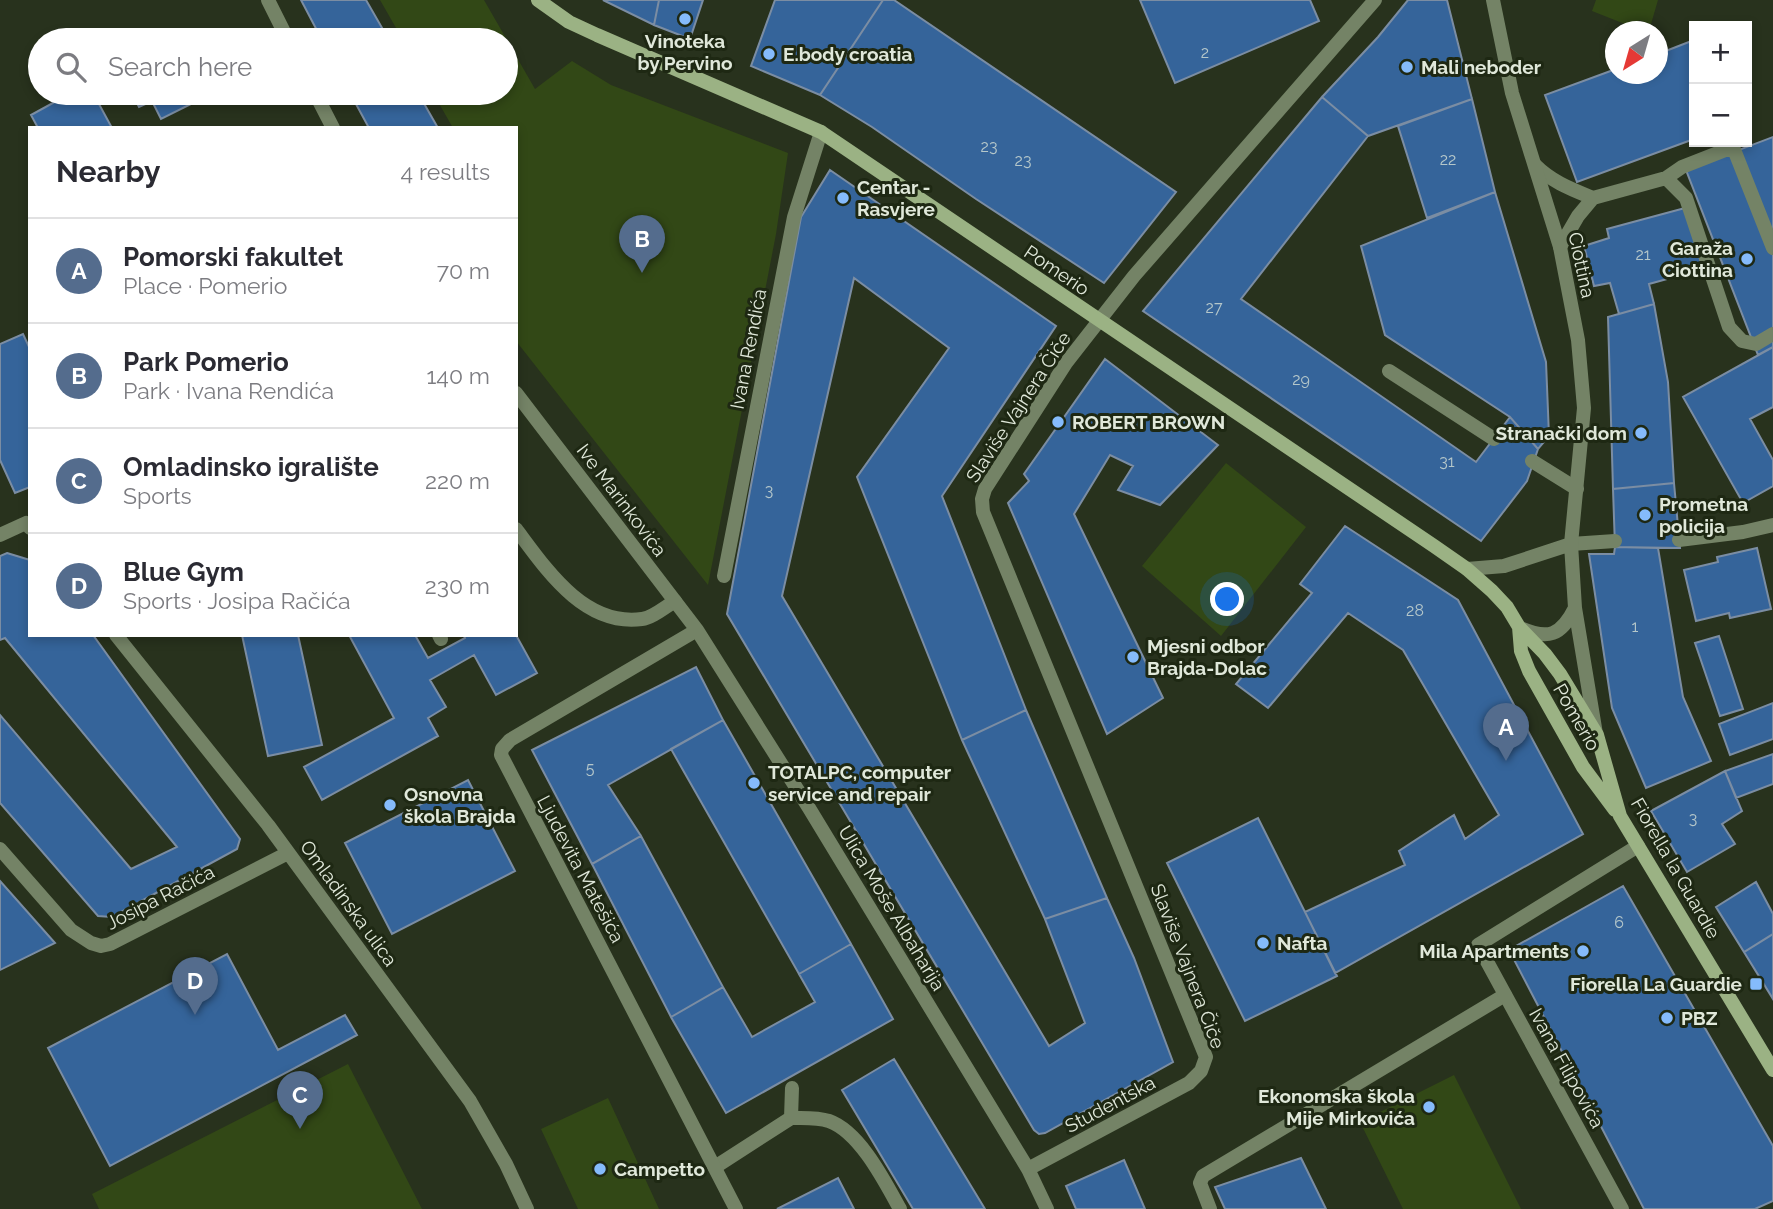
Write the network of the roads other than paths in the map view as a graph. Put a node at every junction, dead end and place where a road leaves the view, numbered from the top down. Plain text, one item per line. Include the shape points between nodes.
1 (268, 0) edge
2 (538, 0) edge
3 (1375, 0) edge
4 (1493, 0) edge
5 (282, 28) edge
6 (321, 105) edge
7 (332, 126) edge
8 (821, 132) junction
9 (1535, 165) junction
10 (1666, 178) junction
11 (1593, 198) junction
12 (1560, 247) junction
13 (1773, 248) edge
14 (1098, 321) junction
15 (1773, 334) edge
16 (1389, 371) dead end
17 (518, 396) edge
18 (1494, 439) dead end
19 (1532, 461) dead end
20 (1577, 489) junction
21 (1773, 525) edge
22 (28, 526) edge
23 (518, 532) edge
24 (0, 536) edge
25 (1679, 540) dead end
26 (1615, 541) dead end
27 (1571, 544) junction
28 (1467, 569) junction
29 (724, 576) dead end
30 (675, 601) junction
31 (1575, 608) junction
32 (1519, 627) junction
33 (697, 630) junction
34 (118, 637) edge
35 (1597, 735) junction
36 (1620, 816) junction
37 (1638, 846) junction
38 (0, 849) edge
39 (288, 853) junction
40 (1505, 996) junction
41 (1205, 1065) joint
42 (1773, 1070) edge
43 (792, 1088) dead end
44 (791, 1118) junction
45 (715, 1167) junction
46 (1028, 1169) junction
47 (527, 1209) edge
48 (736, 1209) edge
49 (900, 1209) edge
50 (1047, 1209) edge
51 (1210, 1209) edge
52 (1622, 1209) edge

1 - 5 street
2 - 8 main road, Pomerio via 569,22
3 - 14 street, Slaviše Vajnera Čiče
4 - 9 street, Ciottina via 1512,93
6 - 7 street
8 - 14 main road, Pomerio
8 - 29 street, Ivana Rendića via 792,224
9 - 11 street via 1562,186
9 - 12 street, Ciottina
10 - 11 street
10 - 13 street via 1733,147
10 - 15 street via 1686,198 1730,327 1742,341 1756,344
11 - 12 street
12 - 20 street, Ciottina via 1578,340 1584,408
14 - 28 main road, Pomerio
14 - 41 street, Slaviše Vajnera Čiče via 985,489 983,512 1202,1046
16 - 18 street
17 - 30 street, Ive Marinkovića
19 - 20 street
20 - 27 street, Ciottina
21 - 25 street
22 - 24 street
23 - 30 street via 554,580 605,616 643,619
26 - 27 street
27 - 28 street via 1504,566
27 - 31 street, Fiorella la Guardie
28 - 32 main road, Pomerio via 1507,607
30 - 33 street, Ive Marinkovića
31 - 32 street via 1566,624 1550,635
31 - 35 street, Fiorella la Guardie
32 - 35 main road, Pomerio via 1560,674
32 - 36 main road, Pomerio via 1529,671 1583,767
33 - 45 street, Ljudevita Matešića via 510,740 501,755
33 - 46 street, Ulica Moše Albaharija
34 - 39 street, Omladinska ulica
35 - 36 main road, Fiorella la Guardie
36 - 37 main road, Fiorella la Guardie
37 - 40 street, Ivana Filipovića via 1478,946
37 - 42 main road, Fiorella la Guardie
38 - 39 street, Josipa Račića via 71,930 101,946
39 - 47 street, Omladinska ulica via 470,1101
40 - 51 street via 1203,1176 1200,1183
40 - 52 street, Ivana Filipovića
41 - 46 street, Studentska via 1189,1083
43 - 44 street
44 - 45 street
44 - 49 street via 822,1120 841,1128 873,1162
45 - 48 street, Ljudevita Matešića
46 - 50 street, Ulica Moše Albaharija

